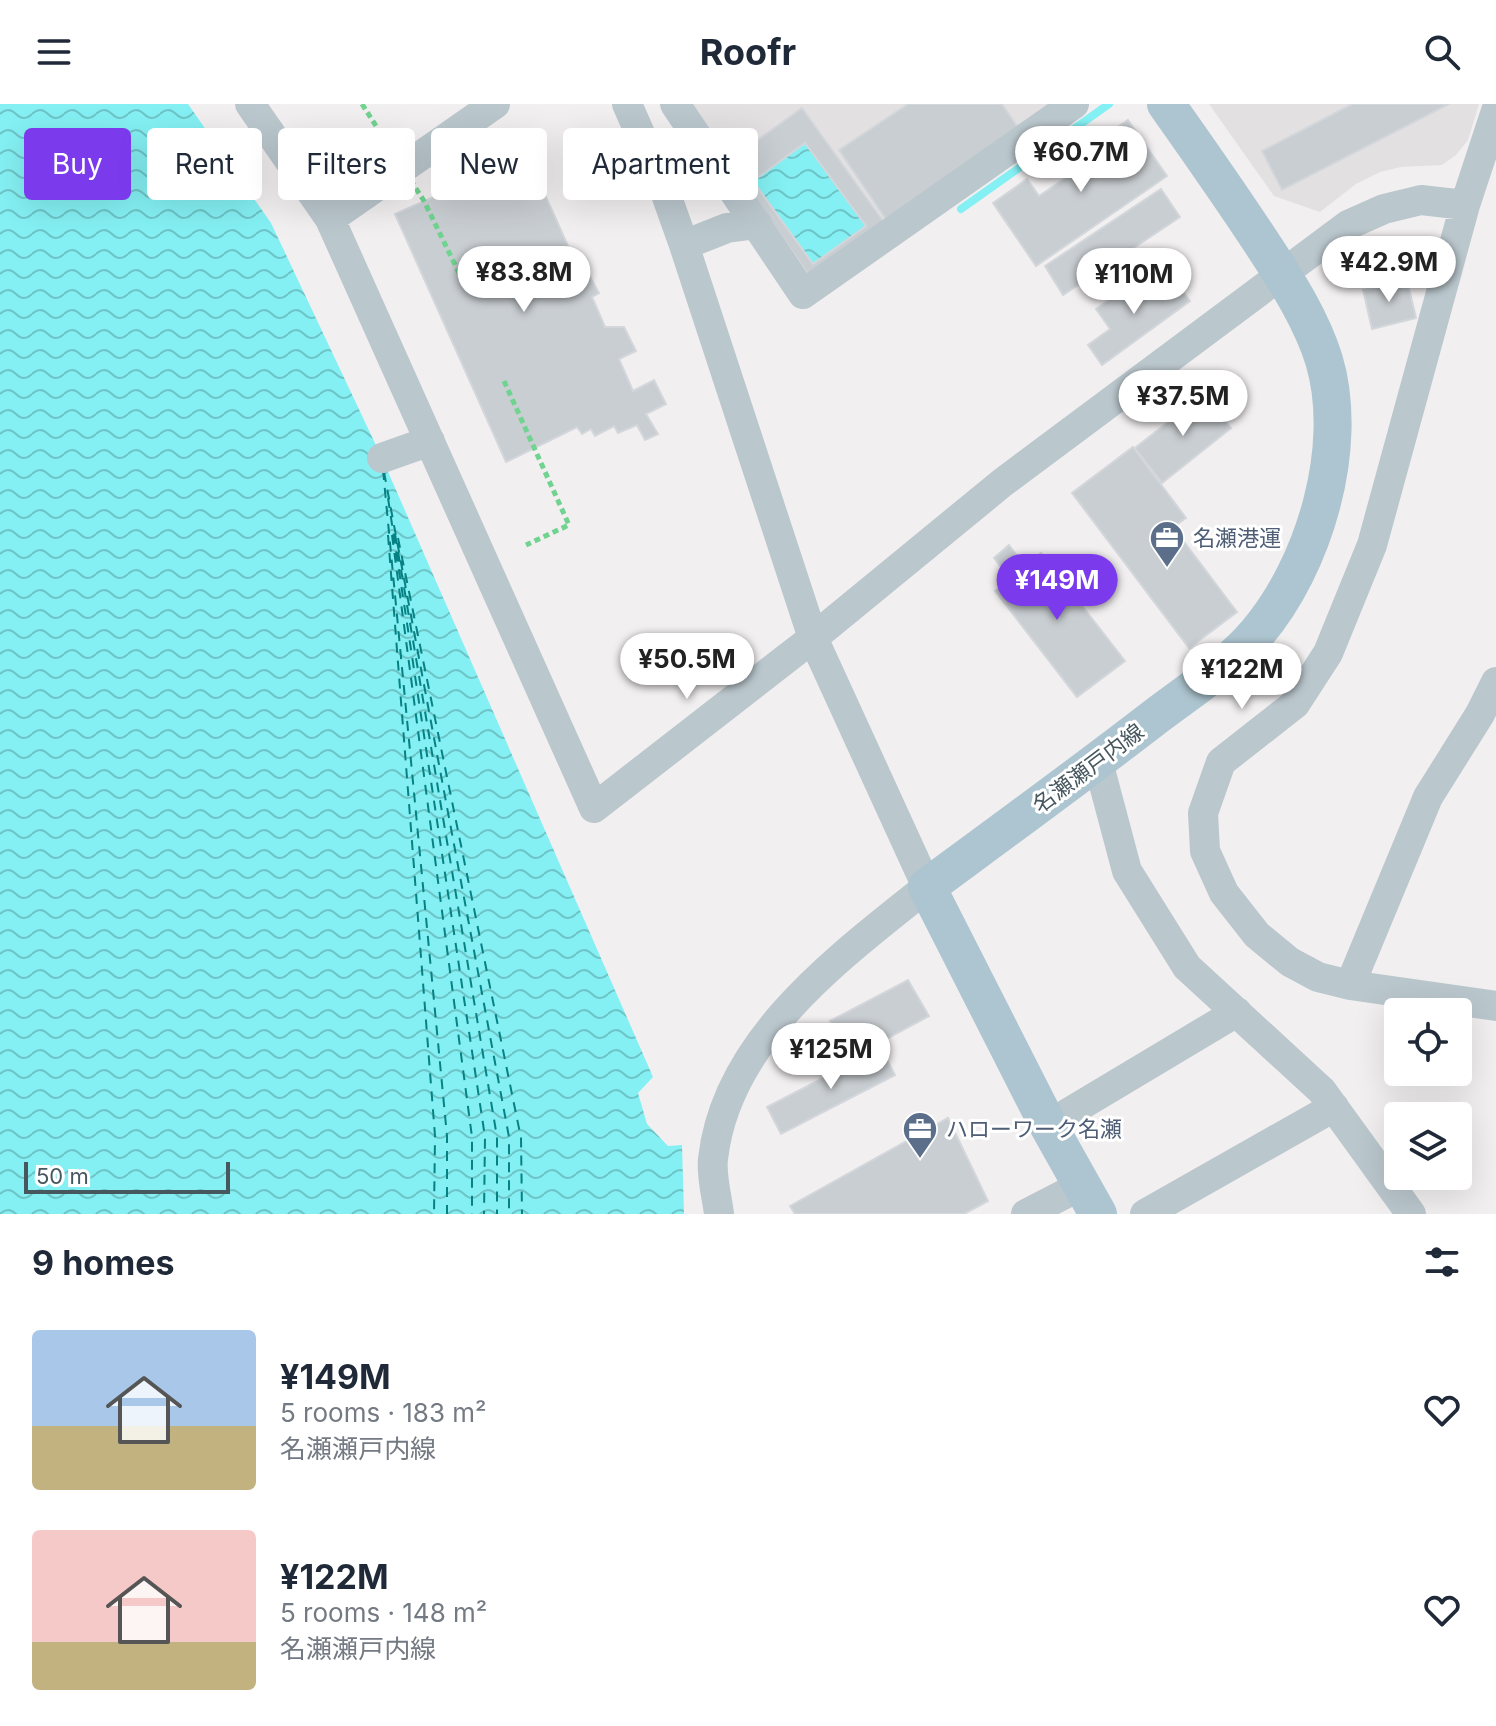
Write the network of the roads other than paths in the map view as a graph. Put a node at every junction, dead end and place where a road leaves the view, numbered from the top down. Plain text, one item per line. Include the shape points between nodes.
1 (250, 104) edge
2 (495, 104) edge
3 (627, 104) edge
4 (675, 104) edge
5 (1074, 104) edge
6 (1166, 104) edge
7 (1496, 111) edge
8 (1465, 205) junction
9 (330, 219) junction
10 (757, 224) junction
11 (684, 245) junction
12 (1282, 274) junction
13 (430, 441) junction
14 (382, 458) dead end
15 (813, 638) junction
16 (1496, 682) edge
17 (1098, 762) junction
18 (927, 887) junction
19 (1350, 985) junction
20 (1496, 1006) edge
21 (1237, 1012) junction
22 (1334, 1107) junction
23 (1048, 1125) junction
24 (1090, 1199) edge
25 (719, 1214) edge
26 (1026, 1214) edge
27 (1145, 1214) edge
28 (1411, 1214) edge

1 - 9 street
2 - 9 street
3 - 11 street
4 - 10 street
5 - 10 street via 803,294
6 - 12 main road, 名瀬瀬戸内線
7 - 8 street
8 - 12 street via 1421,200 1384,209 1348,225
8 - 19 street via 1372,545 1328,653 1295,704 1221,762 1203,813 1205,851 1224,893 1257,935 1290,962
9 - 13 street
10 - 11 street via 727,228
11 - 15 street
12 - 15 street via 1002,483
12 - 17 main road, 名瀬瀬戸内線 via 1315,338 1330,396 1330,462 1301,564 1256,635
13 - 14 street
13 - 15 street via 594,808
15 - 18 street
16 - 19 street via 1428,797
17 - 18 main road, 名瀬瀬戸内線
17 - 21 street via 1127,871 1187,967
18 - 23 main road
18 - 25 street via 841,956 772,1025 724,1104 713,1161
19 - 20 street
21 - 22 street
21 - 23 street
22 - 27 street
22 - 28 street
23 - 24 main road
24 - 26 street

